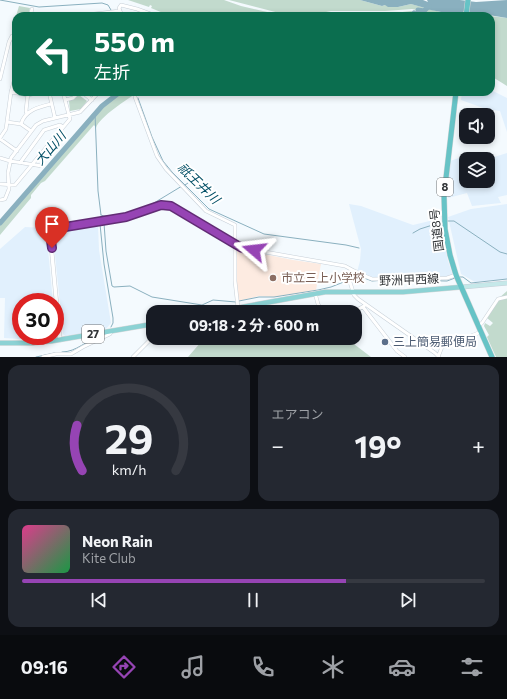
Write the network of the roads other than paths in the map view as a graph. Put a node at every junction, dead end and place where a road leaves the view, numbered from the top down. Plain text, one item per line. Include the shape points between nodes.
1 (468, 0) edge
2 (120, 11) joint
3 (117, 12) edge
4 (141, 12) edge
5 (466, 12) edge
6 (12, 36) dead end
7 (0, 79) edge
8 (12, 88) edge
9 (11, 92) joint
10 (28, 96) edge
11 (50, 96) edge
12 (64, 96) edge
13 (75, 96) edge
14 (87, 96) edge
15 (96, 96) edge
16 (456, 96) edge
17 (135, 97) dead end
18 (65, 100) junction
19 (92, 100) junction
20 (51, 104) junction
21 (27, 114) junction
22 (68, 115) junction
23 (55, 118) junction
24 (7, 122) junction
25 (21, 124) junction
26 (63, 127) junction
27 (31, 132) junction
28 (0, 138) edge
29 (16, 151) junction
30 (0, 158) edge
31 (10, 161) junction
32 (20, 163) junction
33 (32, 164) junction
34 (42, 166) dead end
35 (0, 184) edge
36 (9, 184) junction
37 (0, 200) edge
38 (235, 244) junction
39 (355, 271) junction
40 (456, 275) junction
41 (507, 283) edge
42 (462, 287) junction
43 (353, 292) junction
44 (56, 293) edge
45 (316, 293) junction
46 (507, 297) edge
47 (238, 305) edge
48 (254, 305) edge
49 (319, 305) edge
50 (364, 306) junction
51 (146, 325) edge
52 (478, 326) junction
53 (112, 331) junction
54 (481, 332) junction
55 (64, 339) edge
56 (0, 343) edge
57 (12, 343) edge
58 (146, 344) edge
59 (43, 357) edge
60 (133, 357) edge
61 (405, 357) edge
62 (438, 357) edge
63 (492, 357) edge

1 - 5 highway
2 - 3 street
2 - 4 street via 121,5
6 - 7 street
8 - 9 street
9 - 24 street
10 - 21 street
11 - 20 street
12 - 18 street
13 - 18 street
14 - 19 street
15 - 19 street
16 - 40 highway, 国道8号 / 8 via 444,196 444,220 449,256
17 - 38 street via 157,156 166,170 206,211 235,225
18 - 22 street
19 - 22 street via 80,112
20 - 21 street via 35,108
20 - 23 street
21 - 25 street
22 - 23 street
22 - 26 street via 70,119
23 - 27 street via 40,122
24 - 25 street
24 - 28 street
25 - 27 street
26 - 32 street via 60,125 44,130
26 - 33 street
27 - 29 street
28 - 29 street
29 - 31 street
30 - 31 street
31 - 32 street
31 - 36 street
32 - 33 street
33 - 34 street
33 - 36 street via 14,184
35 - 36 street
36 - 37 street via 8,196
38 - 39 street via 242,248 345,266
38 - 44 street via 167,205 126,217 53,229 50,233
38 - 47 street
39 - 40 street via 372,279 447,278
39 - 43 street via 348,279
40 - 42 highway, 国道8号 / 8
41 - 42 main road
42 - 43 main road, 野洲甲西線 via 403,292
42 - 52 highway, 国道8号 / 8
43 - 45 main road, 野洲甲西線
43 - 50 street
45 - 48 main road, 野洲甲西線
45 - 49 street
46 - 52 street via 498,299
50 - 61 street via 397,351
50 - 62 street
51 - 53 main road, 27
52 - 54 highway, 国道8号 / 8
53 - 55 main road, 27
53 - 59 street via 72,354
54 - 62 street via 442,347
54 - 63 highway, 国道8号 / 8
56 - 57 main road, 27
58 - 60 street

